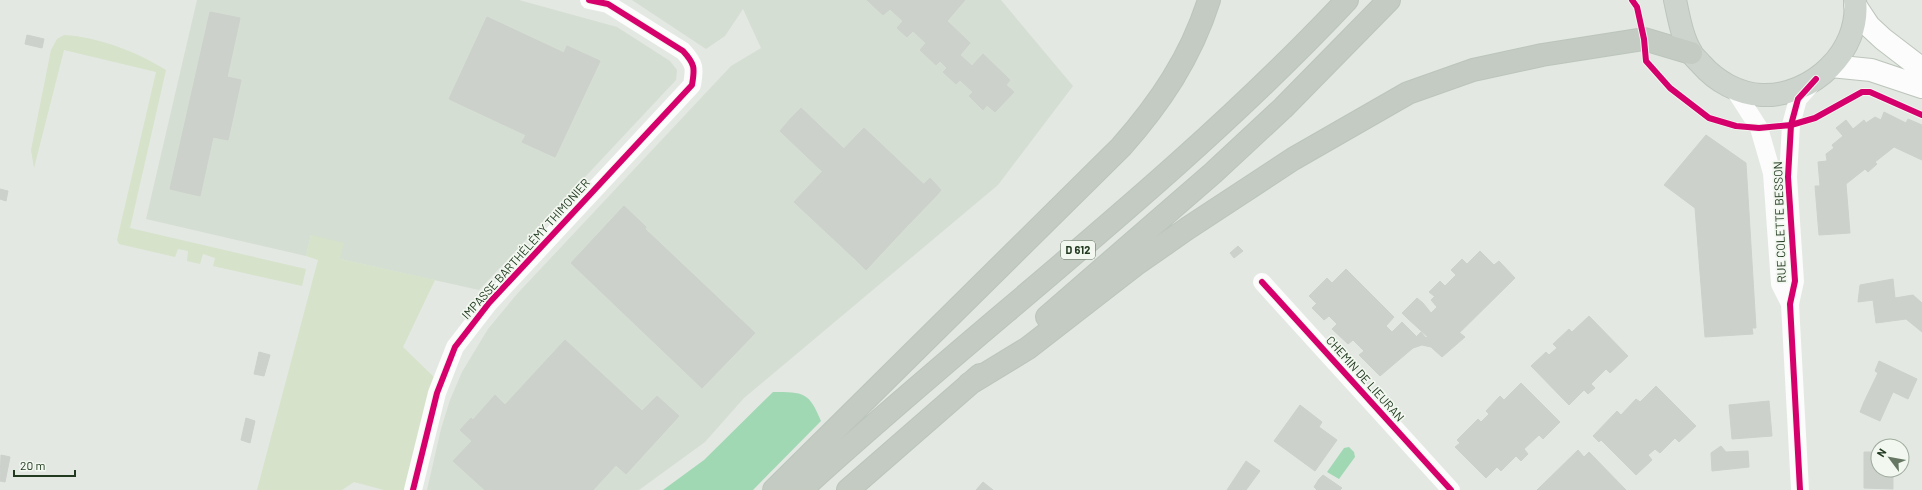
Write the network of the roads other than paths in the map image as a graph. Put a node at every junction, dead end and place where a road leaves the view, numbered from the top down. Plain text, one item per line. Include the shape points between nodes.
1 (589, 0) edge
2 (1209, 0) edge
3 (1347, 0) edge
4 (1389, 0) edge
5 (1675, 0) edge
6 (1855, 3) edge
7 (1691, 53) junction
8 (1922, 69) edge
9 (1824, 73) junction
10 (1922, 87) edge
11 (1734, 89) junction
12 (1262, 282) dead end
13 (1790, 304) junction
14 (969, 384) junction
15 (413, 490) edge
16 (774, 490) edge
17 (801, 490) edge
18 (848, 490) edge
19 (1451, 490) edge
20 (1800, 490) edge

1 - 15 street, IMPASSE BARTHÉLÉMY THIMONIER via 608,4 683,51 692,61 695,72 692,85 489,303 455,347 438,393
2 - 16 highway via 1192,45 1154,108 1121,147
3 - 17 highway, D 612 via 1291,58 1182,160
4 - 14 highway, D 612 via 1283,108 1213,173
5 - 7 main road via 1681,28
6 - 8 main road via 1869,26
6 - 9 main road via 1854,28 1844,48
7 - 11 main road via 1710,74
7 - 14 highway via 1644,39 1542,55 1473,70 1408,93 1293,159 1188,228 1135,265 1028,348
9 - 10 main road via 1871,70
9 - 11 main road via 1790,91 1762,95
9 - 13 street, RUE COLETTE BESSON via 1798,100 1791,125 1788,177 1795,281
11 - 13 street, RUE COLETTE BESSON via 1759,128 1772,173 1780,284
12 - 19 street, CHEMIN DE LIEURAN
13 - 20 street, RUE COLETTE BESSON
14 - 18 highway, D 612

